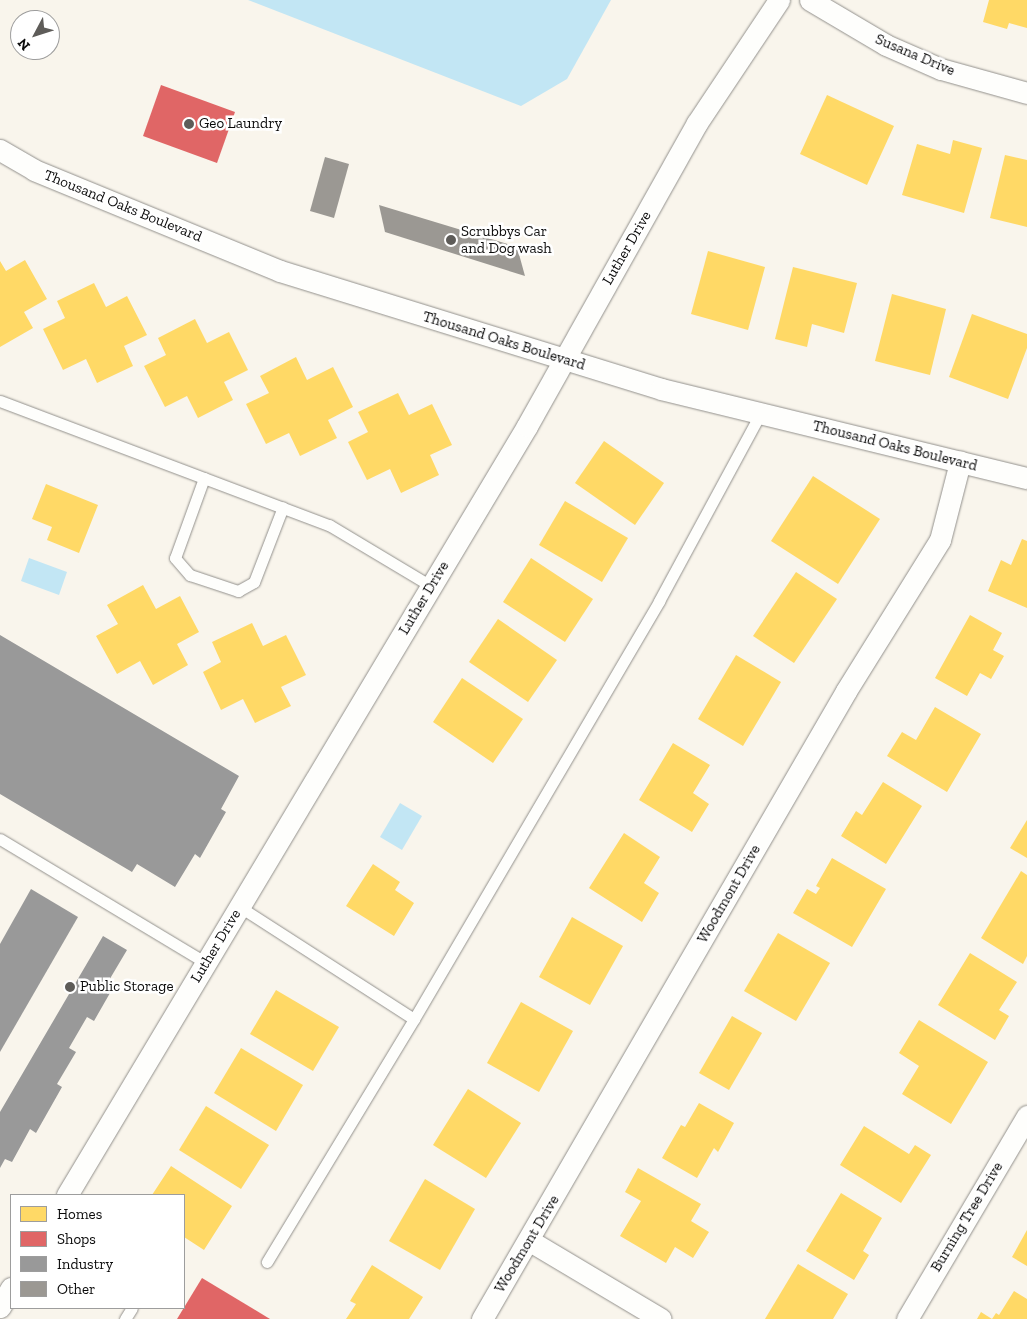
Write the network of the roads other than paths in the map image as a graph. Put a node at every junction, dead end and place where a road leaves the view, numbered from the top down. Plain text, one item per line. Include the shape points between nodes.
1 (779, 0) edge
2 (810, 0) edge
3 (1027, 93) edge
4 (0, 150) edge
5 (563, 360) junction
6 (0, 401) edge
7 (760, 414) junction
8 (960, 462) junction
9 (204, 478) junction
10 (1027, 478) edge
11 (283, 507) junction
12 (431, 586) junction
13 (0, 839) edge
14 (240, 906) junction
15 (206, 963) junction
16 (414, 1019) junction
17 (1027, 1116) edge
18 (68, 1194) edge
19 (530, 1241) junction
20 (267, 1262) dead end
21 (10, 1290) edge
22 (0, 1307) edge
23 (482, 1319) edge
24 (661, 1319) edge
25 (907, 1319) edge

1 - 5 street, Luther Drive via 698,123
2 - 3 street, Susana Drive via 886,45 941,69
4 - 5 street, Thousand Oaks Boulevard via 34,170 280,271
5 - 7 street, Thousand Oaks Boulevard
5 - 12 street, Luther Drive
6 - 9 lane
7 - 8 street, Thousand Oaks Boulevard
7 - 16 lane via 658,601
8 - 10 street, Thousand Oaks Boulevard
8 - 19 street, Woodmont Drive via 940,540 846,691
9 - 11 lane
9 - 11 lane via 175,558 190,575 238,591 254,582
11 - 12 lane via 330,524
12 - 14 street, Luther Drive
13 - 15 lane
14 - 15 street, Luther Drive
14 - 16 lane
15 - 18 street, Luther Drive
16 - 20 lane
17 - 25 street, Burning Tree Drive
19 - 23 street, Woodmont Drive
19 - 24 street
21 - 22 street

